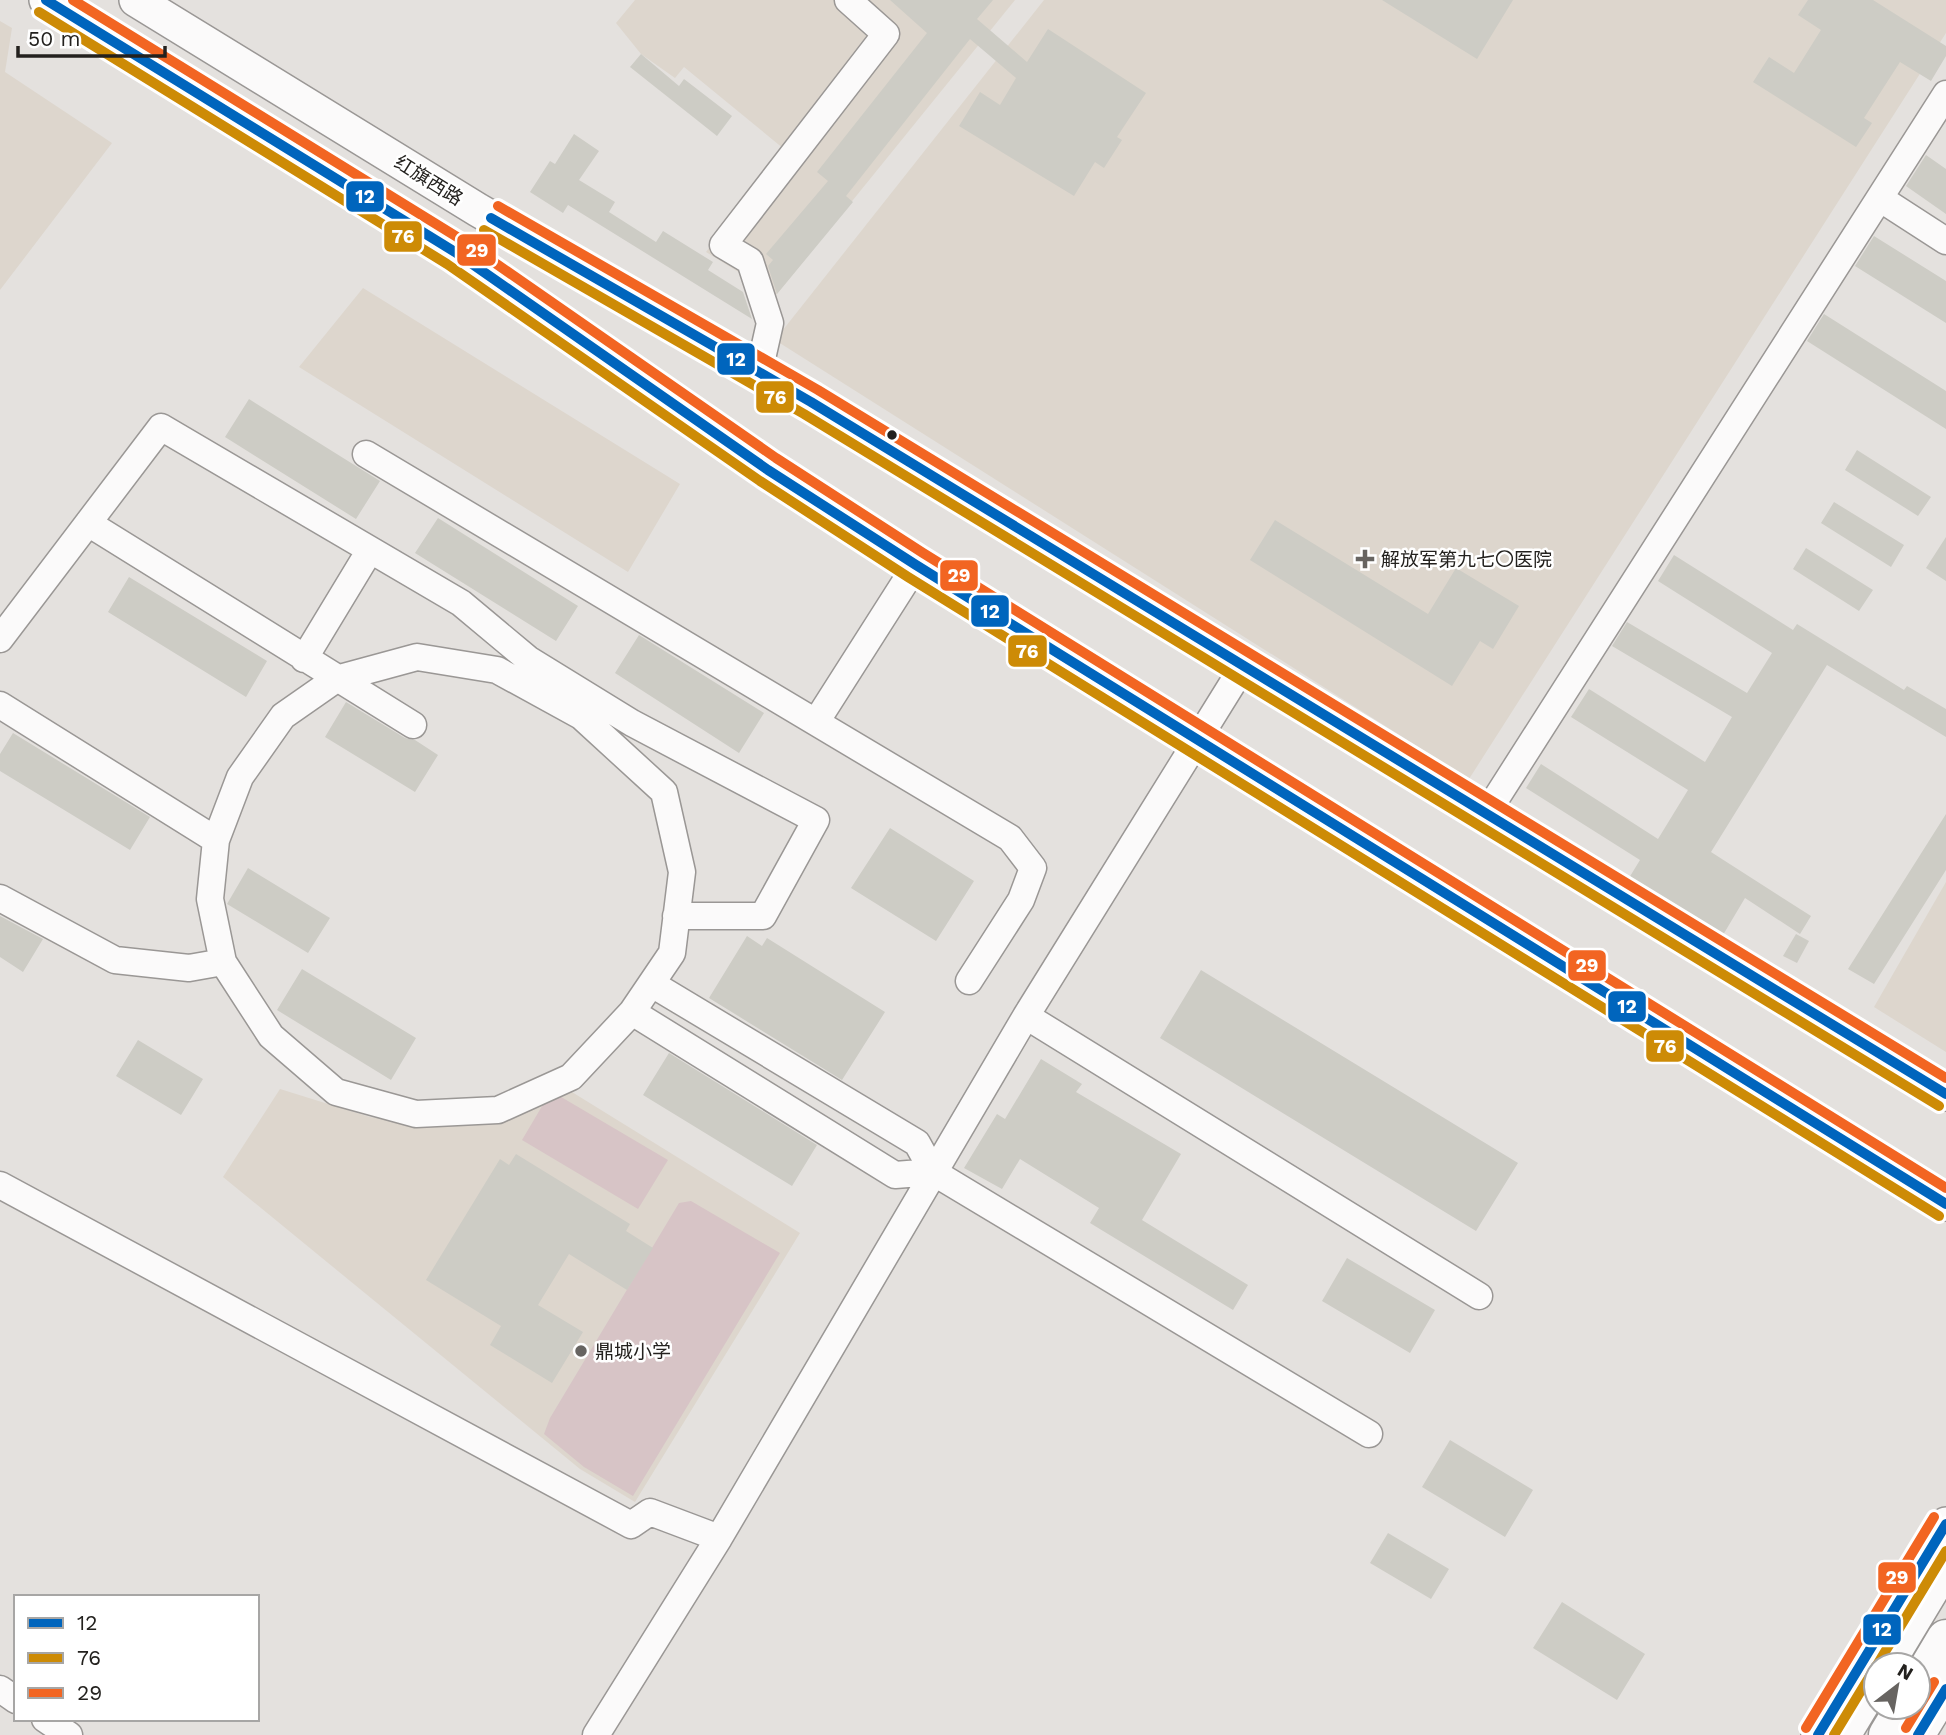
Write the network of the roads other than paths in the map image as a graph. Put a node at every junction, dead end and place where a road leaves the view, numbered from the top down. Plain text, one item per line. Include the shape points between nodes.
1 (47, 0) edge
2 (136, 0) edge
3 (848, 0) edge
4 (1946, 94) edge
5 (1881, 198) junction
6 (1946, 241) edge
7 (759, 372) junction
8 (366, 454) dead end
9 (88, 523) junction
10 (370, 550) junction
11 (916, 565) junction
12 (0, 639) edge
13 (304, 659) junction
14 (1244, 666) junction
15 (336, 678) junction
16 (0, 705) edge
17 (585, 706) junction
18 (816, 722) junction
19 (413, 725) dead end
20 (1199, 741) junction
21 (1495, 800) dead end
22 (216, 840) junction
23 (0, 898) edge
24 (676, 916) junction
25 (223, 962) junction
26 (969, 981) dead end
27 (652, 984) junction
28 (632, 1012) junction
29 (1026, 1016) junction
30 (1946, 1094) edge
31 (933, 1172) junction
32 (0, 1185) edge
33 (1946, 1204) edge
34 (1479, 1296) dead end
35 (1368, 1434) dead end
36 (1946, 1524) edge
37 (719, 1538) junction
38 (1946, 1562) edge
39 (1946, 1640) edge
40 (1892, 1651) edge
41 (1932, 1663) edge
42 (1946, 1689) edge
43 (1862, 1701) edge
44 (48, 1721) edge
45 (69, 1735) edge
46 (596, 1735) edge
47 (1818, 1735) edge
48 (1841, 1735) edge
49 (1918, 1735) edge

1 - 11 main road via 455,252 768,470
2 - 7 main road, 红旗西路 via 478,210
3 - 7 street via 886,34 723,245 750,261 769,323
4 - 5 street
5 - 6 street
5 - 21 street
7 - 14 main road, 红旗西路
8 - 18 street
9 - 10 street via 160,427
9 - 12 street
9 - 13 street
10 - 13 street
10 - 17 street via 461,603
11 - 18 street
11 - 20 main road
13 - 15 street
14 - 20 street
14 - 30 main road, 红旗西路
15 - 17 street via 417,657 497,670
15 - 19 street
15 - 22 street via 283,716 240,777
16 - 22 street
17 - 24 street via 664,792 682,872
17 - 24 street via 632,723 816,820 763,916
18 - 26 street via 1010,838 1032,868 1021,900
20 - 29 street
20 - 33 main road
22 - 25 street via 210,899
23 - 25 street via 115,960 189,968
24 - 27 street via 672,953
25 - 28 street via 271,1036 336,1092 416,1114 498,1110 571,1077
27 - 28 street
27 - 31 street via 917,1143
28 - 31 street via 895,1175
29 - 31 street
29 - 34 street
31 - 35 street
31 - 37 street
32 - 37 street via 631,1525 650,1512
36 - 47 main road
37 - 46 street
38 - 40 highway
39 - 41 highway
42 - 49 main road
43 - 48 highway
44 - 45 street

